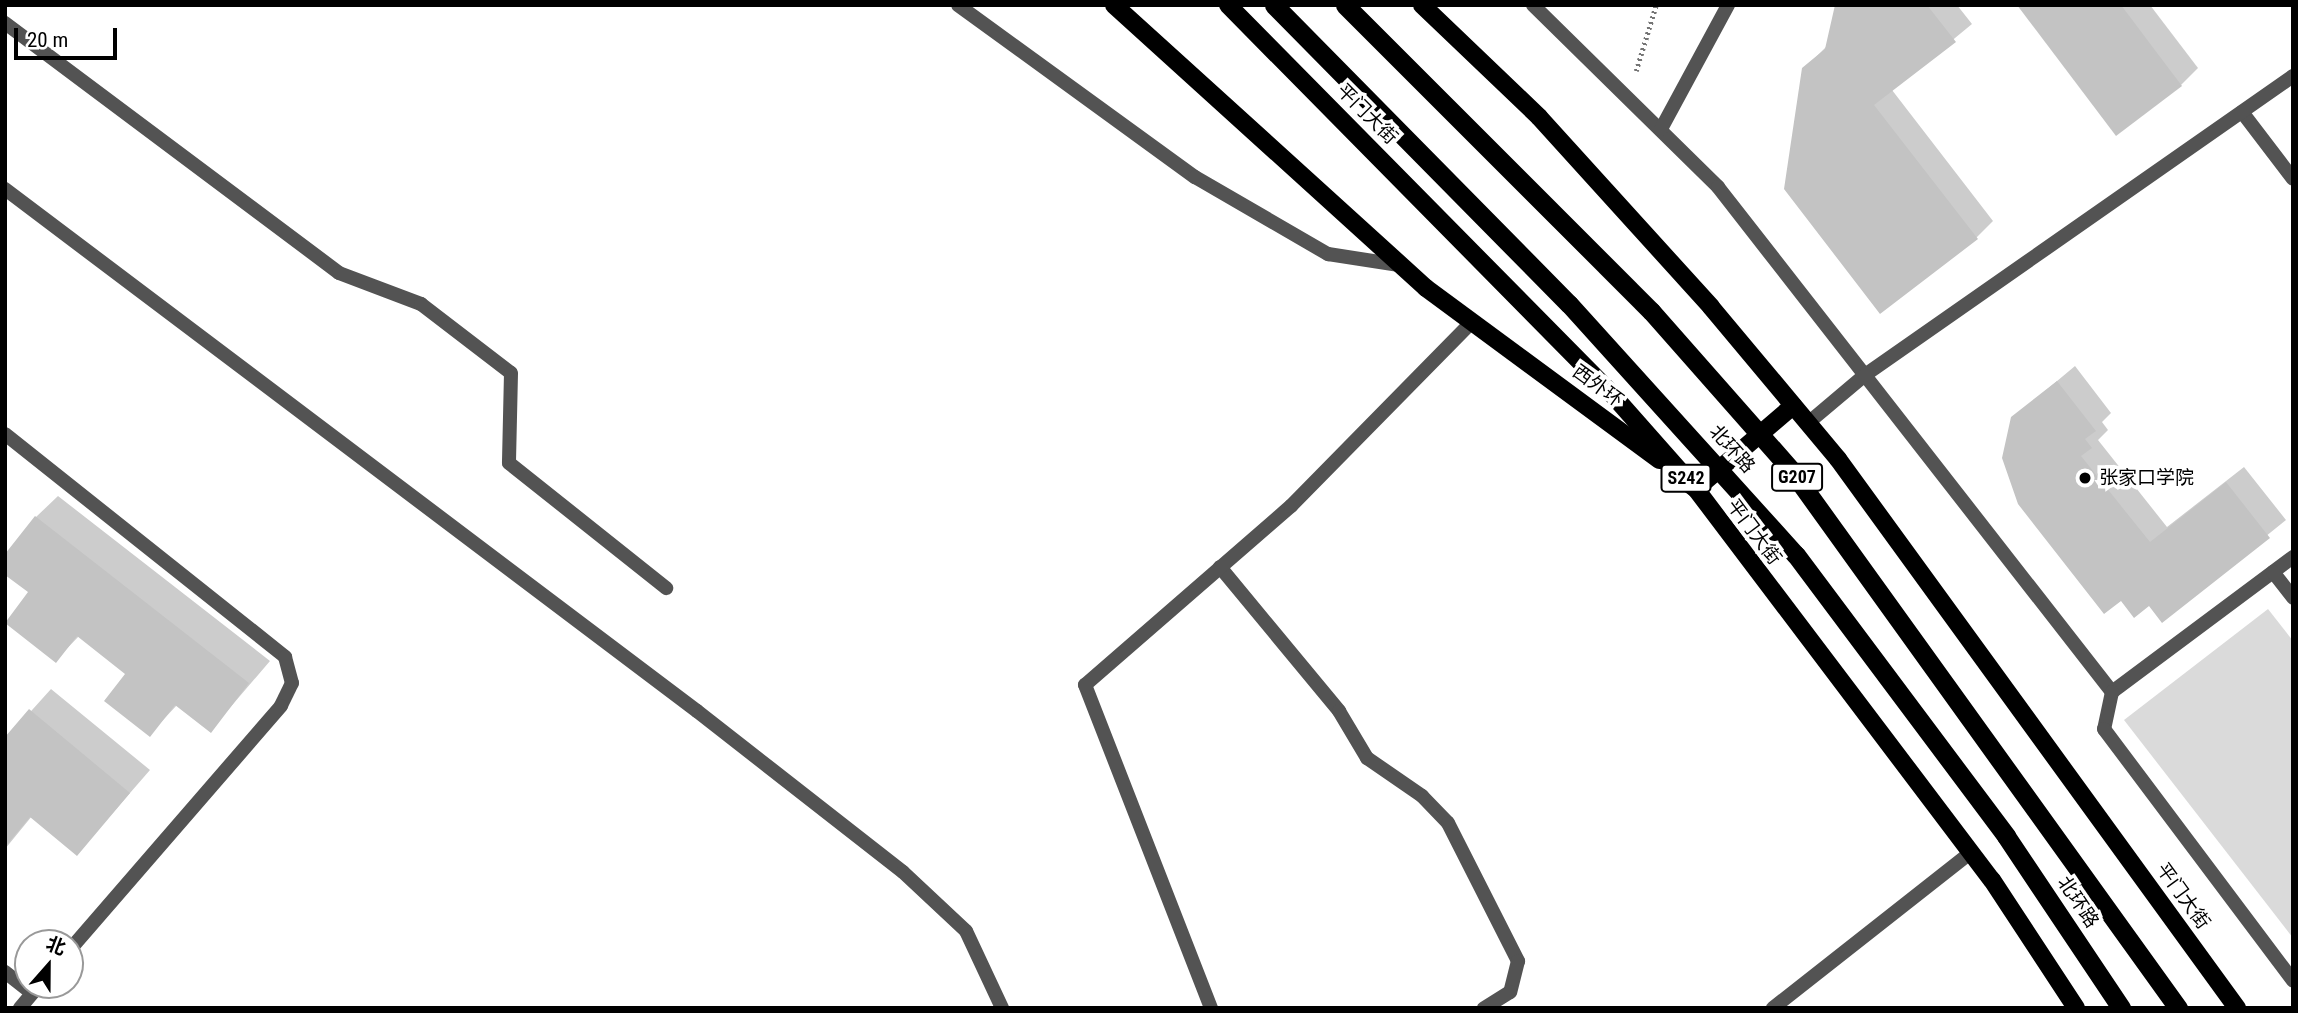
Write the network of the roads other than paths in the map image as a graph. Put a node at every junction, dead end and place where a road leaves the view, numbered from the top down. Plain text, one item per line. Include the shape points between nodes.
1 (958, 5) edge
2 (1114, 5) edge
3 (1228, 5) edge
4 (1274, 5) edge
5 (1345, 5) edge
6 (1422, 5) edge
7 (1533, 5) edge
8 (1728, 5) edge
9 (5, 23) edge
10 (2293, 76) edge
11 (2242, 112) junction
12 (1661, 129) junction
13 (2293, 178) edge
14 (5, 189) edge
15 (1399, 265) junction
16 (1472, 321) junction
17 (1865, 375) junction
18 (1794, 406) junction
19 (1808, 423) junction
20 (5, 434) edge
21 (1696, 489) junction
22 (2293, 557) edge
23 (1220, 568) junction
24 (2273, 572) junction
25 (666, 589) dead end
26 (2293, 598) edge
27 (2112, 692) junction
28 (1971, 852) junction
29 (84, 934) edge
30 (2293, 981) edge
31 (1002, 1008) edge
32 (1211, 1008) edge
33 (1484, 1008) edge
34 (1773, 1008) edge
35 (2076, 1008) edge
36 (2121, 1008) edge
37 (2178, 1008) edge
38 (2237, 1008) edge

1 - 15 street via 1195,177 1328,254
2 - 15 main road, 西外环
3 - 21 main road, 平门大街 / S242 via 1592,373
4 - 36 highway, 北环路 / G207 via 1569,304 1796,555 2006,836
5 - 37 highway, 北环路 / G207 via 1651,311 1791,470
6 - 18 main road, 平门大街 via 1539,117
7 - 12 street
8 - 12 street
9 - 25 street via 339,273 421,304 512,373 509,463
10 - 11 street
11 - 13 street
11 - 17 street
12 - 17 street via 1718,187
14 - 31 street via 675,694 903,872 965,931
15 - 16 main road, 西外环
16 - 21 main road, 西外环
16 - 23 street via 1291,506
17 - 19 street
17 - 27 street
18 - 19 main road, 平门大街
18 - 21 main road
19 - 38 main road, 平门大街 via 2021,705
20 - 29 street via 285,657 292,683 281,706
21 - 28 main road, 平门大街 / S242
22 - 24 street
23 - 32 street via 1085,685
23 - 33 street via 1339,710 1367,758 1422,796 1448,823 1518,961 1510,992
24 - 26 street
24 - 27 street
27 - 30 street via 2104,729
28 - 34 street
28 - 35 main road, 平门大街 / S242

